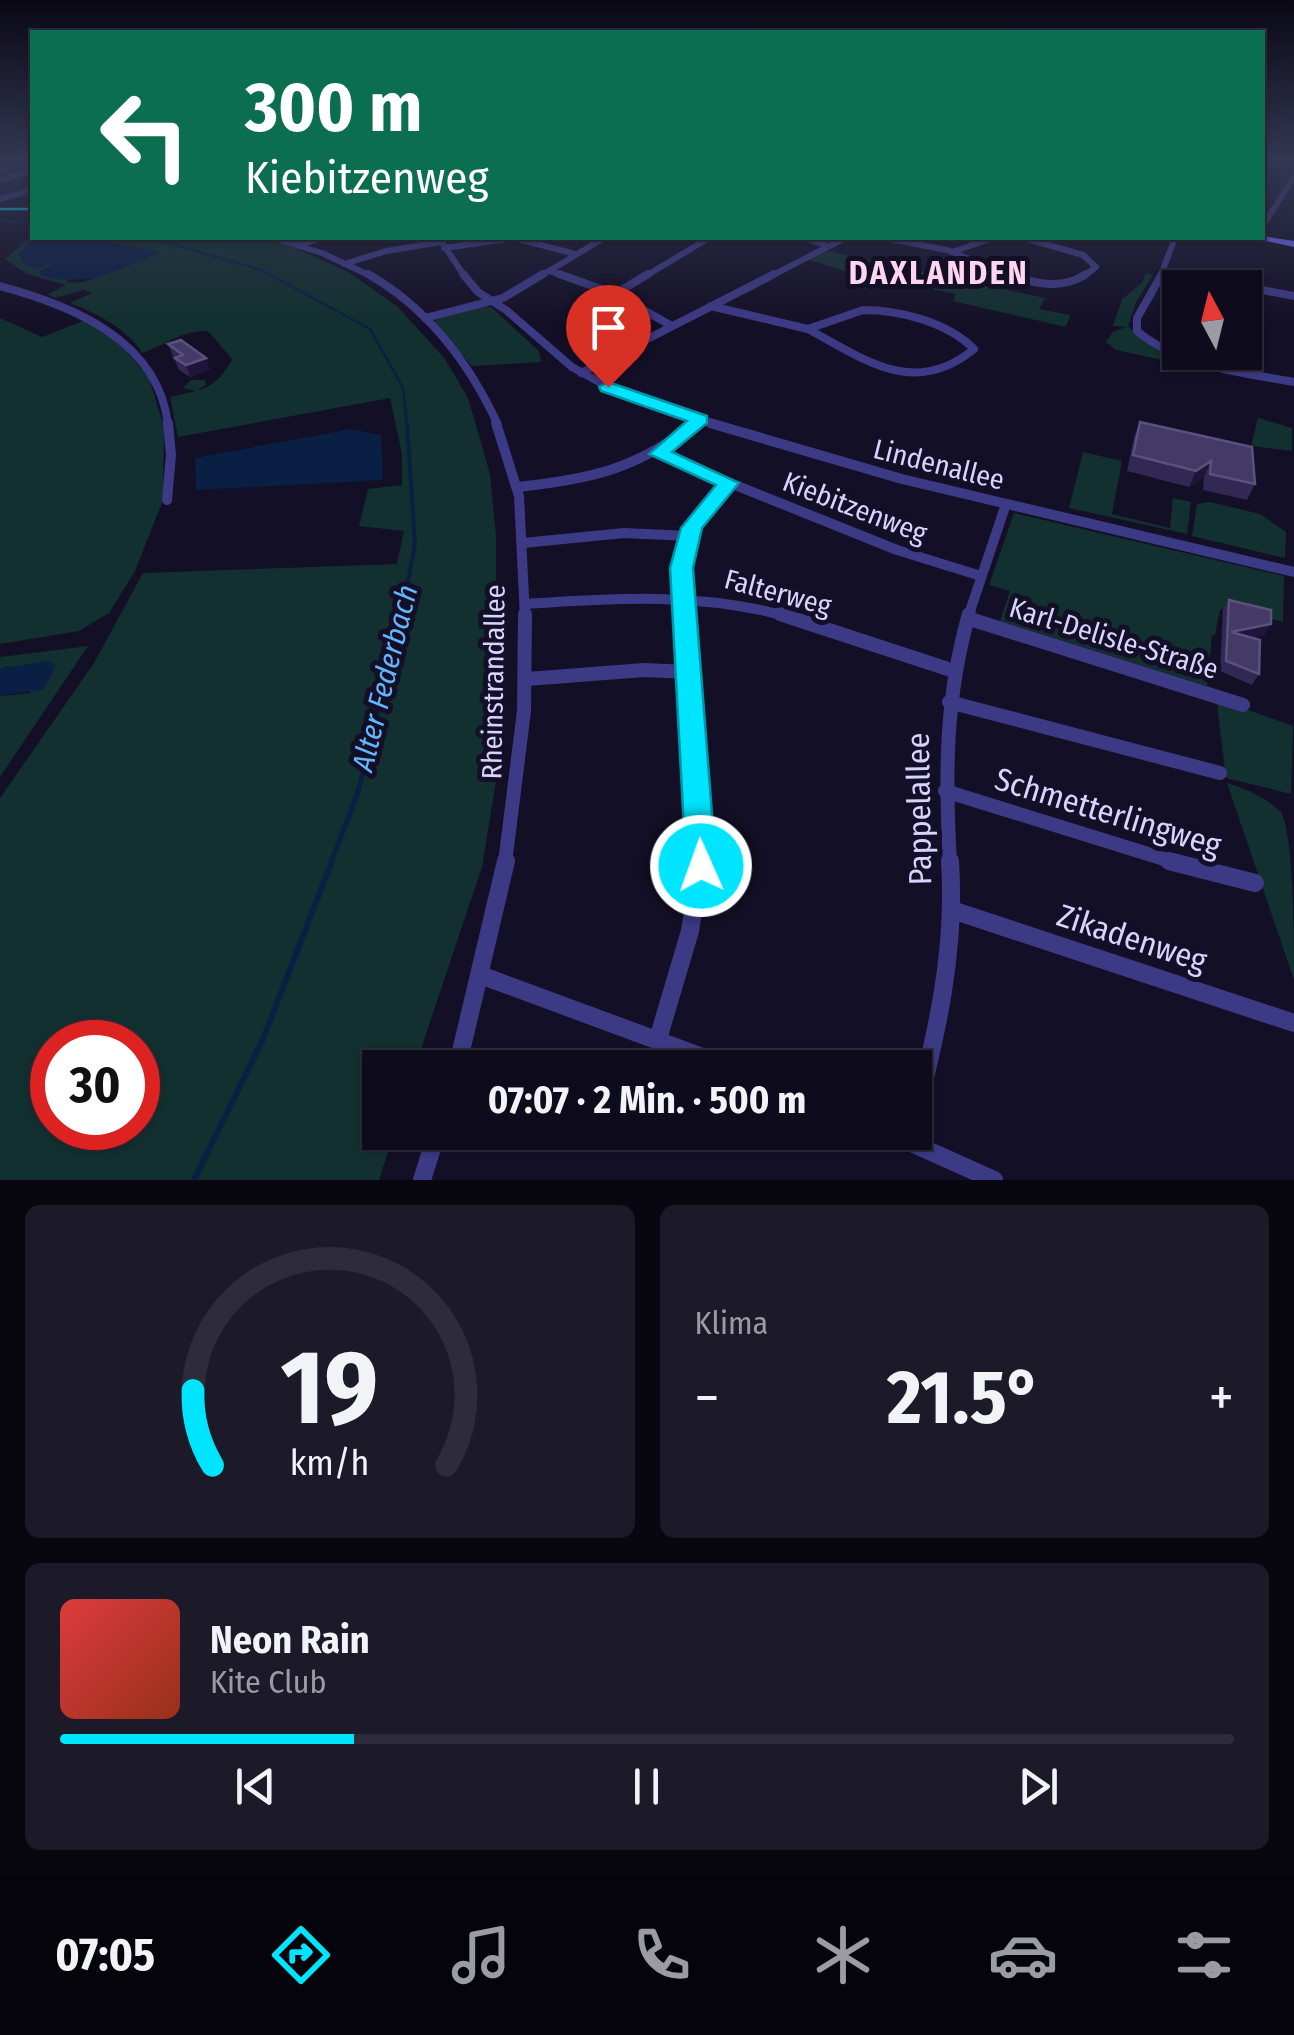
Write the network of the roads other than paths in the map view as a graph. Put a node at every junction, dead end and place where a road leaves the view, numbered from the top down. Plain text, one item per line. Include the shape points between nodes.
1 (1265, 238) edge
2 (281, 240) edge
3 (316, 240) edge
4 (478, 240) edge
5 (522, 240) edge
6 (600, 240) edge
7 (705, 240) edge
8 (811, 240) edge
9 (840, 240) edge
10 (895, 240) edge
11 (987, 240) edge
12 (1031, 240) edge
13 (1174, 240) edge
14 (441, 242) edge
15 (1294, 242) edge
16 (300, 245) junction
17 (826, 245) junction
18 (952, 252) junction
19 (575, 254) junction
20 (344, 264) junction
21 (1165, 270) edge
22 (550, 271) junction
23 (1162, 275) edge
24 (0, 286) edge
25 (1262, 290) edge
26 (614, 294) junction
27 (1294, 296) edge
28 (491, 302) junction
29 (711, 306) junction
30 (425, 318) junction
31 (672, 326) junction
32 (808, 330) junction
33 (1162, 347) edge
34 (1240, 370) edge
35 (581, 372) junction
36 (1294, 382) edge
37 (700, 420) junction
38 (658, 454) junction
39 (729, 483) junction
40 (518, 487) junction
41 (166, 500) dead end
42 (1006, 504) junction
43 (689, 536) junction
44 (523, 543) junction
45 (1294, 572) edge
46 (981, 576) junction
47 (684, 597) junction
48 (525, 604) junction
49 (970, 619) junction
50 (954, 671) junction
51 (688, 672) junction
52 (527, 679) junction
53 (950, 702) junction
54 (1243, 705) dead end
55 (1220, 773) dead end
56 (945, 791) junction
57 (1255, 883) dead end
58 (952, 910) junction
59 (483, 976) junction
60 (1294, 1023) edge
61 (658, 1040) junction
62 (462, 1050) edge
63 (684, 1050) edge
64 (930, 1050) edge
65 (932, 1148) edge
66 (431, 1150) edge
67 (422, 1180) edge
68 (994, 1180) edge

1 - 15 main road
2 - 16 street, Rheinstrandallee
3 - 16 street
4 - 14 street
5 - 19 street
6 - 19 street
7 - 26 street
8 - 17 street
9 - 17 street
10 - 18 street
11 - 18 street
12 - 18 street via 1083,255 1096,267 1073,284 1049,285
13 - 21 street
14 - 20 street
14 - 28 street, Lindenallee
16 - 20 street, Rheinstrandallee
17 - 29 street
19 - 22 street
20 - 30 street, Rheinstrandallee via 397,292
22 - 26 street
22 - 28 street
23 - 33 street via 1137,318 1137,331
24 - 41 street via 94,319 144,364 170,423
25 - 27 street
26 - 31 street
28 - 30 street
28 - 35 street, Lindenallee
29 - 31 street
29 - 32 street
30 - 40 street, Rheinstrandallee via 496,419
31 - 35 street
32 - 32 street via 912,376 943,373 974,349 960,334 884,309
34 - 36 street
35 - 37 street, Lindenallee
37 - 38 street
37 - 42 street, Lindenallee
38 - 39 street, Kiebitzenweg
38 - 40 street via 600,477
39 - 43 street
39 - 46 street, Kiebitzenweg
40 - 44 street, Rheinstrandallee
42 - 45 street, Lindenallee
42 - 46 street, Pappelallee
43 - 44 street via 624,533
43 - 47 street
44 - 48 street, Rheinstrandallee
46 - 49 street, Pappelallee
47 - 48 street, Falterweg
47 - 50 street, Falterweg via 764,610
47 - 51 street
48 - 52 street, Rheinstrandallee
49 - 50 street, Pappelallee
49 - 54 street, Karl-Delisle-Straße
50 - 53 street, Pappelallee
51 - 52 street
51 - 61 street via 701,866
52 - 59 street, Rheinstrandallee via 516,816
53 - 55 street
53 - 56 street, Pappelallee
56 - 57 street, Schmetterlingweg
56 - 58 street, Pappelallee
58 - 60 street, Zikadenweg
58 - 64 street, Pappelallee via 948,973
59 - 61 street
59 - 62 street, Rheinstrandallee
61 - 63 street
65 - 68 street
66 - 67 street

